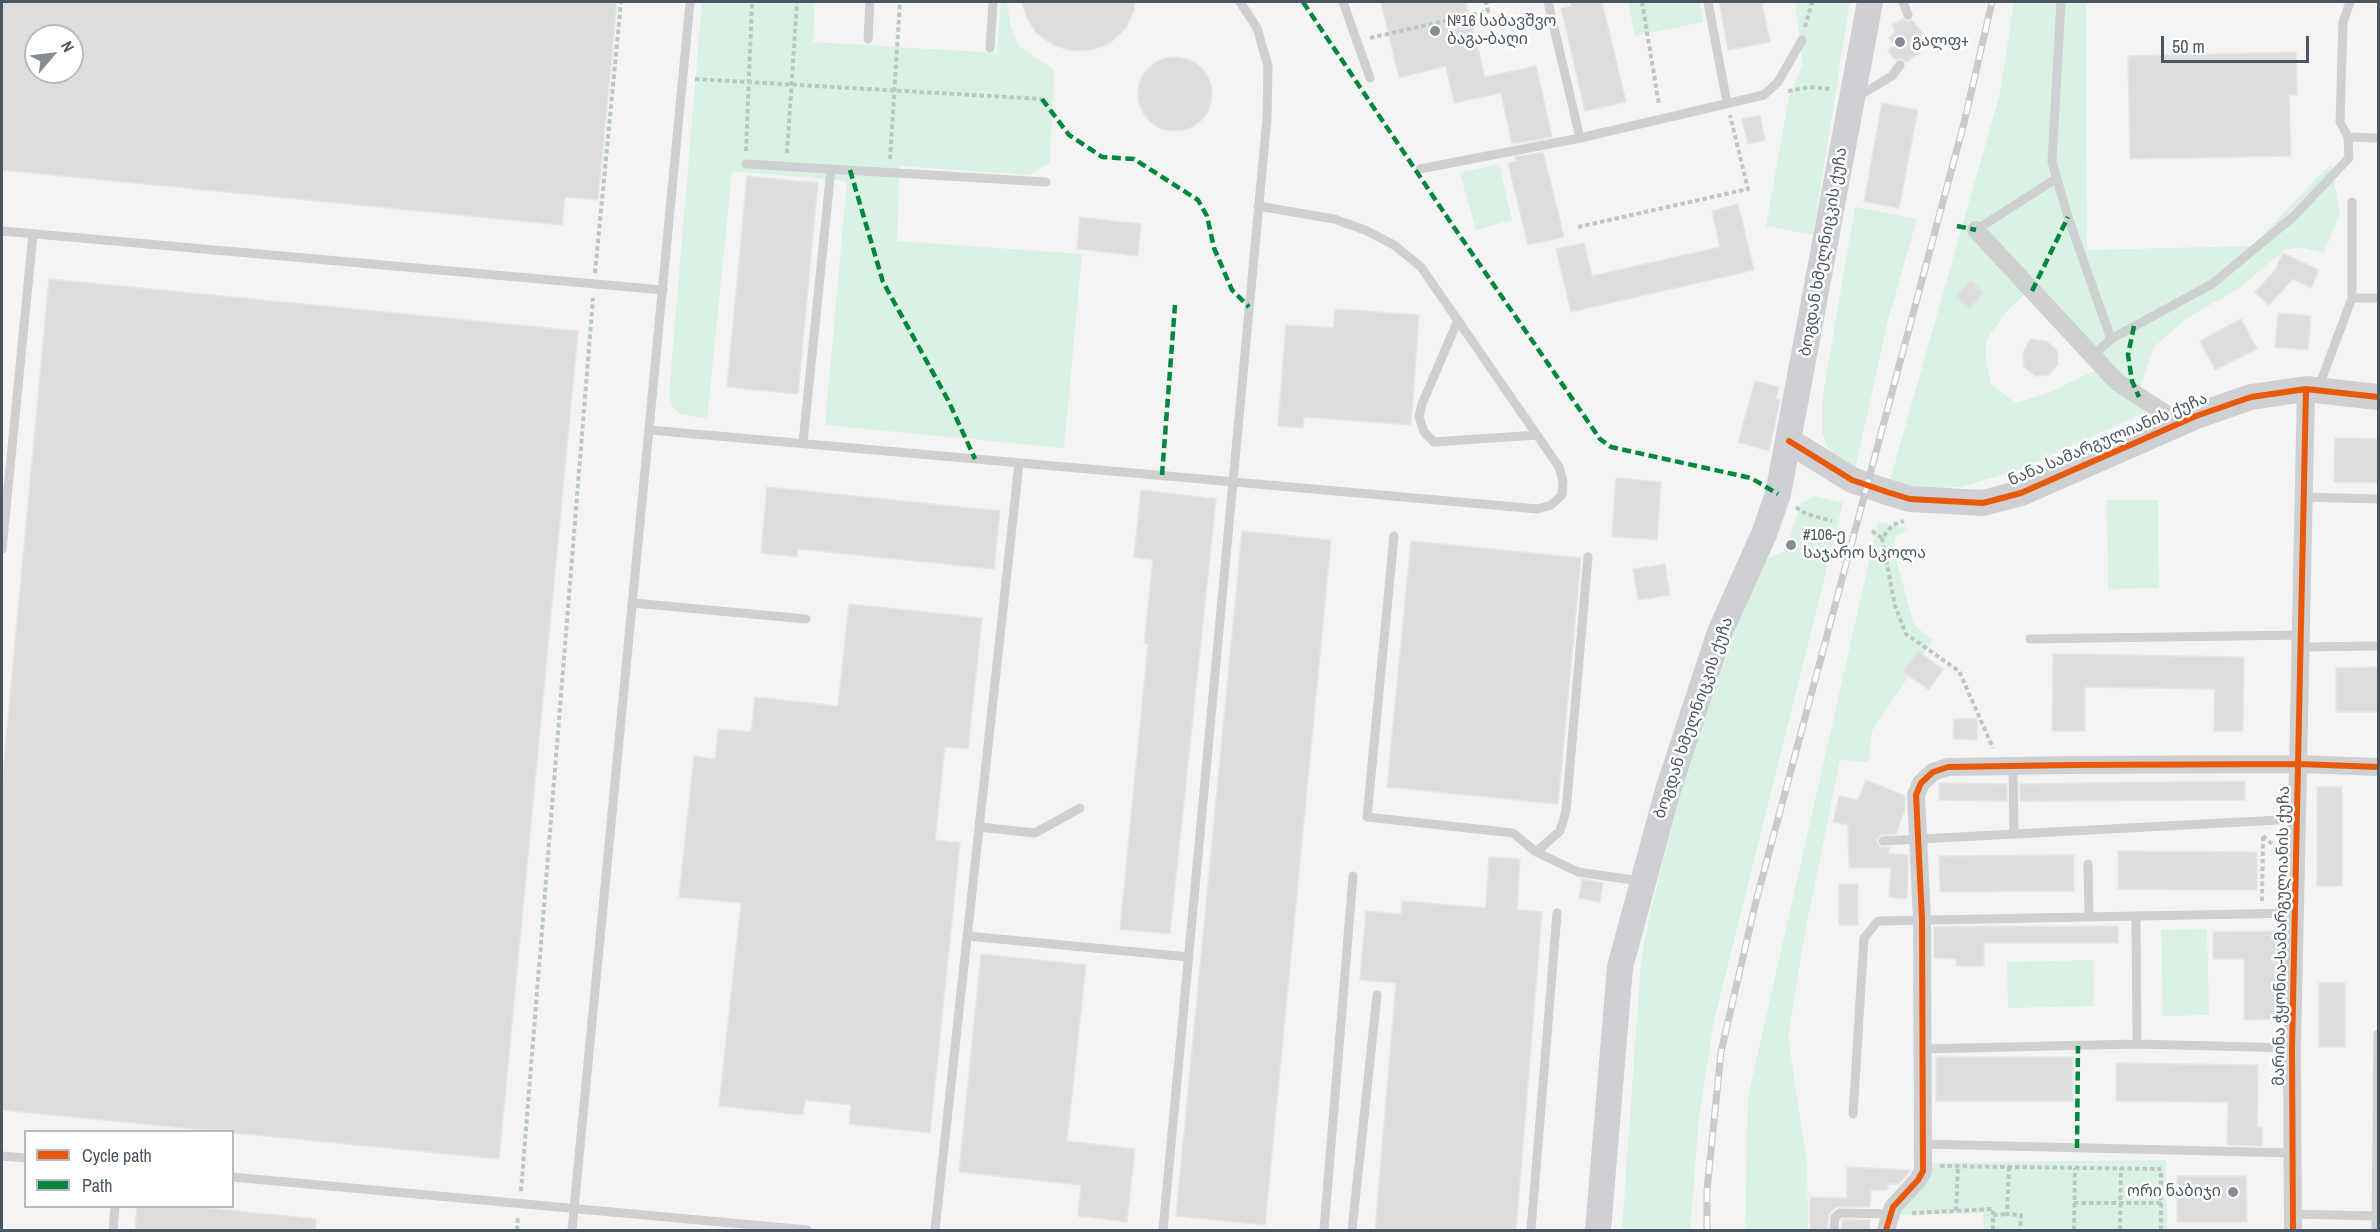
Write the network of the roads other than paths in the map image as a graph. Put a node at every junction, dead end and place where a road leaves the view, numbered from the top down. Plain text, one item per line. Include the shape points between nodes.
1 (690, 2) edge
2 (870, 2) edge
3 (993, 2) edge
4 (1240, 2) edge
5 (1343, 2) edge
6 (1548, 2) edge
7 (1708, 2) edge
8 (1870, 2) edge
9 (1903, 2) edge
10 (2061, 2) edge
11 (2350, 2) edge
12 (1908, 15) dead end
13 (868, 39) dead end
14 (1802, 40) road end
15 (990, 48) dead end
16 (1900, 65) dead end
17 (1370, 78) dead end
18 (1853, 95) junction
19 (1727, 103) junction
20 (2348, 137) junction
21 (1580, 138) junction
22 (2379, 138) edge
23 (746, 164) road end
24 (1420, 168) dead end
25 (831, 169) junction
26 (2057, 178) junction
27 (1046, 182) dead end
28 (2352, 202) dead end
29 (1258, 206) junction
30 (1976, 230) joint
31 (2, 231) edge
32 (33, 234) junction
33 (663, 290) junction
34 (2352, 298) junction
35 (2379, 298) edge
36 (1458, 320) junction
37 (2111, 339) junction
38 (2093, 356) junction
39 (2312, 390) junction
40 (2379, 397) edge
41 (2180, 423) junction
42 (650, 430) junction
43 (1538, 435) junction
44 (1789, 441) junction
45 (802, 443) junction
46 (1019, 463) junction
47 (1233, 482) junction
48 (4, 486) edge
49 (2304, 498) junction
50 (2379, 499) edge
51 (1394, 536) dead end
52 (2, 549) edge
53 (1588, 556) dead end
54 (633, 603) junction
55 (806, 619) dead end
56 (2030, 639) dead end
57 (2302, 641) junction
58 (2379, 646) edge
59 (2299, 764) junction
60 (2006, 766) junction
61 (2379, 767) edge
62 (1080, 808) dead end
63 (2298, 819) junction
64 (979, 827) junction
65 (2014, 834) junction
66 (1920, 840) junction
67 (1883, 841) dead end
68 (1536, 852) junction
69 (2088, 864) dead end
70 (1353, 876) dead end
71 (1642, 881) junction
72 (1557, 913) dead end
73 (2296, 913) junction
74 (2089, 916) junction
75 (2136, 916) junction
76 (1922, 919) junction
77 (967, 936) junction
78 (1189, 957) junction
79 (1377, 994) dead end
80 (2378, 1034) edge
81 (2137, 1044) junction
82 (2292, 1048) junction
83 (1922, 1049) junction
84 (1853, 1114) dead end
85 (1923, 1144) junction
86 (2293, 1154) junction
87 (2, 1156) edge
88 (24, 1158) edge
89 (234, 1177) edge
90 (115, 1208) edge
91 (574, 1209) junction
92 (2376, 1216) junction
93 (1888, 1222) edge
94 (2293, 1222) edge
95 (113, 1230) edge
96 (572, 1230) edge
97 (807, 1230) edge
98 (935, 1230) edge
99 (1163, 1230) edge
100 (1324, 1230) edge
101 (1352, 1230) edge
102 (1531, 1230) edge
103 (1598, 1230) edge
104 (1834, 1230) edge
105 (2376, 1230) edge

1 - 33 lane
2 - 13 lane
3 - 15 lane
4 - 29 lane via 1257,28 1268,66
5 - 17 lane
6 - 21 lane
7 - 19 lane
8 - 18 main road, ბოგდან ხმელნიცკის ქუჩა
9 - 12 lane
10 - 26 lane via 2052,162
11 - 20 lane via 2343,22 2340,122
14 - 19 lane via 1778,82 1764,95
16 - 18 lane via 1892,76
18 - 44 main road, ბოგდან ხმელნიცკის ქუჩა
19 - 21 lane
20 - 22 lane
20 - 37 lane via 2349,158 2294,216 2212,284
21 - 24 lane
23 - 25 lane
25 - 27 lane
25 - 45 lane
26 - 30 lane
26 - 37 lane
28 - 34 lane
29 - 36 lane via 1334,219 1394,245 1421,267
29 - 47 lane
30 - 38 street
31 - 32 lane
32 - 33 lane
32 - 48 lane
33 - 42 lane
34 - 35 lane
34 - 39 lane
36 - 43 lane
36 - 43 lane via 1422,404 1419,416 1424,432 1434,442
37 - 38 lane
38 - 41 street via 2117,382
39 - 40 main road, ნანა სამარგულიანის ქუჩა
39 - 41 main road, ნანა სამარგულიანის ქუჩა via 2251,397
39 - 49 street, მარინა ჭყონია-სამარგულიანის ქუჩა
41 - 44 main road, ნანა სამარგულიანის ქუჩა via 2021,493 1983,503 1910,499 1887,492 1852,480
42 - 45 lane
42 - 54 lane
43 - 47 lane via 1559,467 1563,481 1562,495 1551,506 1538,509
44 - 71 main road, ბოგდან ხმელნიცკის ქუჩა via 1778,494 1720,632
45 - 46 lane
46 - 47 lane
46 - 64 lane
47 - 78 lane
48 - 52 lane
49 - 50 lane
49 - 57 street, მარინა ჭყონია-სამარგულიანის ქუჩა
51 - 68 lane via 1367,817 1513,833
53 - 68 lane via 1566,811 1560,831
54 - 55 lane
54 - 91 lane
56 - 57 lane
57 - 58 lane
57 - 59 street, მარინა ჭყონია-სამარგულიანის ქუჩა
59 - 60 street
59 - 61 street
59 - 63 street, მარინა ჭყონია-სამარგულიანის ქუჩა
60 - 65 lane
60 - 66 street via 1933,771 1921,783 1917,795
62 - 64 lane via 1035,833
63 - 65 lane
63 - 73 street, მარინა ჭყონია-სამარგულიანის ქუჩა
64 - 77 lane
65 - 66 lane
66 - 67 lane
66 - 76 street
68 - 71 lane via 1578,872
69 - 74 lane
70 - 100 lane
71 - 103 main road, ბოგდან ხმელნიცკის ქუჩა via 1620,967
72 - 102 lane
73 - 75 lane
73 - 82 street, მარინა ჭყონია-სამარგულიანის ქუჩა
74 - 75 lane
74 - 76 lane
75 - 81 lane
76 - 83 street
76 - 84 lane via 1878,921 1864,938
77 - 78 lane
77 - 98 lane
78 - 99 lane
79 - 101 lane
80 - 92 lane
81 - 82 lane
81 - 83 lane
82 - 86 street, მარინა ჭყონია-სამარგულიანის ქუჩა
83 - 85 street
85 - 86 lane
85 - 93 street via 1923,1166 1918,1180
86 - 94 street, მარინა ჭყონია-სამარგულიანის ქუჩა
87 - 88 lane
89 - 91 lane
90 - 95 lane
91 - 96 lane
91 - 97 lane
92 - 94 lane
92 - 105 lane
93 - 104 lane via 1840,1213 1835,1217

